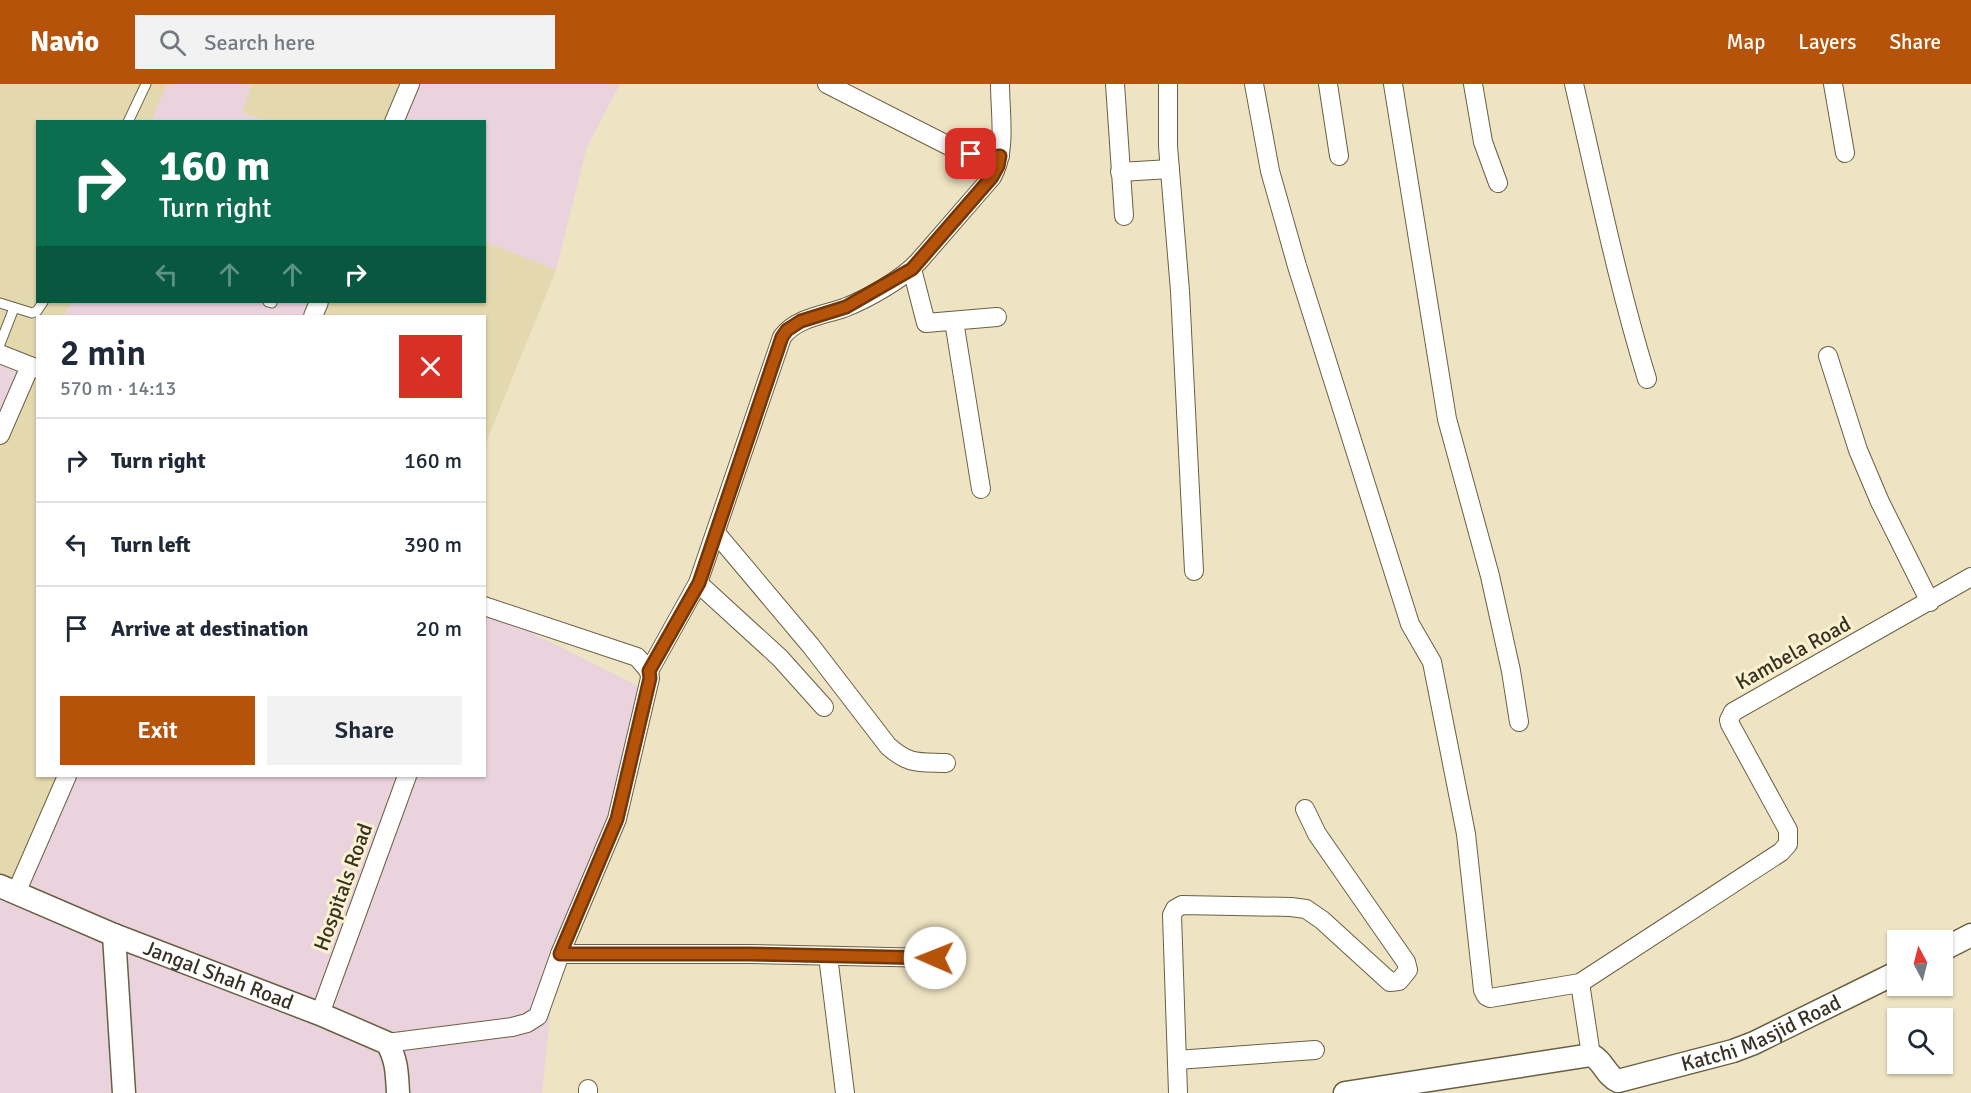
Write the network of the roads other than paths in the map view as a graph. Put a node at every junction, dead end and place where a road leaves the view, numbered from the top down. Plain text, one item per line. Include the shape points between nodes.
1 (146, 84) edge
2 (410, 84) edge
3 (827, 84) edge
4 (1000, 84) edge
5 (1115, 84) edge
6 (1168, 84) edge
7 (1254, 84) edge
8 (1328, 84) edge
9 (1393, 84) edge
10 (1473, 84) edge
11 (1574, 84) edge
12 (1833, 84) edge
13 (129, 120) edge
14 (395, 120) edge
15 (1845, 153) dead end
16 (1000, 156) junction
17 (1340, 156) dead end
18 (1170, 169) junction
19 (1120, 172) junction
20 (1498, 183) dead end
21 (1124, 216) dead end
22 (912, 269) junction
23 (0, 303) edge
24 (42, 303) edge
25 (14, 308) junction
26 (997, 317) dead end
27 (954, 321) junction
28 (0, 344) edge
29 (0, 354) edge
30 (1828, 356) dead end
31 (34, 368) edge
32 (1647, 379) dead end
33 (0, 435) edge
34 (981, 489) dead end
35 (716, 533) junction
36 (1194, 571) dead end
37 (1971, 577) edge
38 (699, 583) junction
39 (1930, 602) junction
40 (486, 607) edge
41 (649, 671) junction
42 (825, 707) dead end
43 (1519, 722) dead end
44 (946, 763) dead end
45 (66, 777) edge
46 (407, 777) edge
47 (1305, 809) dead end
48 (8, 890) edge
49 (114, 935) junction
50 (1971, 935) edge
51 (1953, 944) edge
52 (560, 954) junction
53 (828, 956) junction
54 (935, 958) dead end
55 (1887, 977) edge
56 (1580, 983) junction
57 (320, 1014) junction
58 (387, 1043) junction
59 (1315, 1050) dead end
60 (1591, 1055) junction
61 (1177, 1060) junction
62 (1619, 1087) edge
63 (124, 1093) edge
64 (398, 1093) edge
65 (845, 1093) edge
66 (1178, 1093) edge
67 (1345, 1093) edge

1 - 13 lane
2 - 14 street
3 - 16 street via 957,150 984,158
4 - 16 street
5 - 19 street
6 - 18 street
7 - 56 street via 1270,171 1297,266 1410,624 1432,662 1466,834 1483,990 1490,998
8 - 17 street
9 - 43 street via 1447,419 1492,586 1512,671
10 - 20 street via 1483,142
11 - 32 street
12 - 15 street
16 - 22 street via 992,177
18 - 19 street
18 - 36 street
19 - 21 street
22 - 27 street via 926,323
22 - 35 street via 846,307 801,321 787,330
23 - 25 lane
24 - 25 lane via 32,313
25 - 28 lane
26 - 27 street
27 - 34 street
29 - 31 street
30 - 39 street via 1858,450
31 - 33 street
35 - 38 street
35 - 44 street via 888,746 910,761
37 - 39 street, Kambela Road
38 - 41 street
38 - 42 street via 780,658
39 - 56 street, Kambela Road via 1733,712 1730,724 1788,830 1788,844
40 - 41 street via 637,657
41 - 52 street via 617,819
45 - 48 street
46 - 57 street, Hospitals Road
47 - 61 street via 1317,834 1408,970 1399,981 1390,981 1306,909 1182,905 1172,915
48 - 49 street, Jangal Shah Road
49 - 57 street, Jangal Shah Road
49 - 63 street
50 - 51 street
52 - 53 street
52 - 58 street via 538,1016 527,1023
53 - 54 street
53 - 65 street
55 - 62 street, Katchi Masjid Road via 1754,1043
56 - 60 street
57 - 58 street, Jangal Shah Road
58 - 64 street via 397,1066
59 - 61 street
60 - 62 street
60 - 67 street
61 - 66 street

